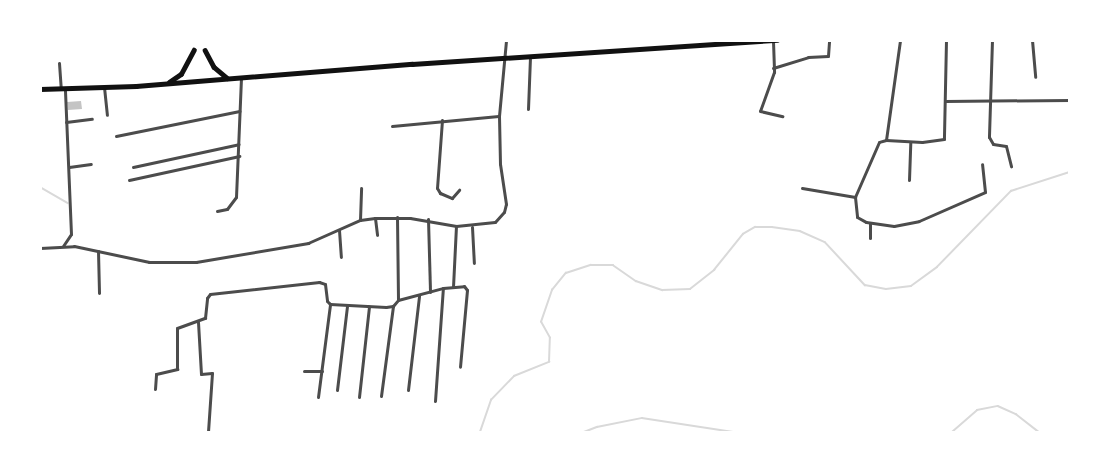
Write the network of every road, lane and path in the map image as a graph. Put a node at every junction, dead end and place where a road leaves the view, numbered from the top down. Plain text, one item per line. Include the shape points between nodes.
1 (506, 40) edge
2 (777, 40) edge
3 (829, 40) edge
4 (900, 40) edge
5 (946, 40) edge
6 (992, 40) edge
7 (1032, 40) edge
8 (773, 41) edge
9 (194, 50) dead end
10 (205, 50) dead end
11 (530, 56) junction
12 (505, 58) junction
13 (59, 63) dead end
14 (773, 68) junction
15 (241, 77) junction
16 (1035, 77) dead end
17 (228, 79) junction
18 (167, 84) junction
19 (104, 87) junction
20 (40, 89) edge
21 (63, 89) junction
22 (991, 100) junction
23 (1070, 100) edge
24 (945, 101) junction
25 (528, 109) dead end
26 (240, 111) junction
27 (107, 115) dead end
28 (499, 116) junction
29 (782, 116) dead end
30 (92, 119) dead end
31 (442, 120) junction
32 (66, 122) junction
33 (392, 126) dead end
34 (116, 136) dead end
35 (886, 140) junction
36 (910, 142) junction
37 (239, 144) junction
38 (239, 156) junction
39 (91, 164) dead end
40 (982, 164) dead end
41 (1011, 166) dead end
42 (69, 167) junction
43 (133, 167) dead end
44 (129, 180) dead end
45 (909, 180) dead end
46 (361, 188) dead end
47 (802, 188) dead end
48 (459, 190) dead end
49 (855, 197) junction
50 (217, 211) dead end
51 (397, 217) junction
52 (375, 218) junction
53 (428, 219) junction
54 (360, 220) junction
55 (870, 223) junction
56 (456, 226) junction
57 (472, 227) junction
58 (339, 230) junction
59 (377, 235) dead end
60 (870, 238) dead end
61 (63, 247) junction
62 (40, 248) edge
63 (98, 251) junction
64 (341, 257) dead end
65 (474, 263) dead end
66 (453, 287) junction
67 (443, 288) junction
68 (430, 292) junction
69 (99, 293) dead end
70 (418, 296) junction
71 (398, 300) junction
72 (328, 303) junction
73 (347, 306) junction
74 (393, 306) junction
75 (369, 307) junction
76 (198, 322) junction
77 (460, 367) dead end
78 (322, 370) junction
79 (304, 371) dead end
80 (155, 389) dead end
81 (337, 390) dead end
82 (408, 390) dead end
83 (381, 396) dead end
84 (318, 397) dead end
85 (359, 397) dead end
86 (435, 401) dead end
87 (208, 432) edge

1 - 12 street
2 - 8 highway
3 - 14 street via 828,56 808,57
4 - 35 street
5 - 24 street
6 - 22 street
7 - 16 street
8 - 11 highway
8 - 14 street
9 - 18 highway via 181,74
10 - 17 highway via 214,67
11 - 12 highway
11 - 25 street
12 - 15 highway
12 - 28 street
13 - 21 street
14 - 29 street via 771,86 760,111
15 - 17 highway
15 - 26 street
17 - 18 highway
18 - 19 highway
19 - 21 highway
19 - 27 street
20 - 21 highway
21 - 32 street
22 - 23 street
22 - 24 street
22 - 41 street via 990,140 1006,146
24 - 36 street via 944,139
26 - 34 street
26 - 37 street
28 - 31 street
28 - 57 street via 504,212 495,222
30 - 32 street
31 - 33 street
31 - 48 street via 437,188 451,198
32 - 42 street
35 - 36 street
35 - 49 street via 879,142
36 - 45 street
37 - 38 street
37 - 43 street
38 - 44 street
38 - 50 street via 236,197 227,209
39 - 42 street
40 - 55 street via 985,192 908,224
42 - 61 street via 71,234
46 - 54 street
47 - 49 street
49 - 55 street via 858,217
51 - 52 street
51 - 53 street
51 - 71 street
52 - 54 street
52 - 59 street
53 - 56 street
53 - 68 street
54 - 58 street
55 - 60 street
56 - 57 street
56 - 66 street
57 - 65 street
58 - 63 street via 277,250 196,262 149,262
58 - 64 street
61 - 62 street
61 - 63 street
63 - 69 street
66 - 67 street
66 - 77 street via 464,286 467,290
67 - 68 street
67 - 86 street
68 - 70 street
70 - 71 street
70 - 82 street
71 - 74 street
72 - 73 street
72 - 76 street via 325,284 319,282 218,293 207,298 207,316
72 - 78 street
73 - 75 street
73 - 81 street
74 - 75 street
74 - 83 street
75 - 85 street
76 - 80 street via 177,328 177,369 156,374
76 - 87 street via 201,374 212,373
78 - 79 street
78 - 84 street

